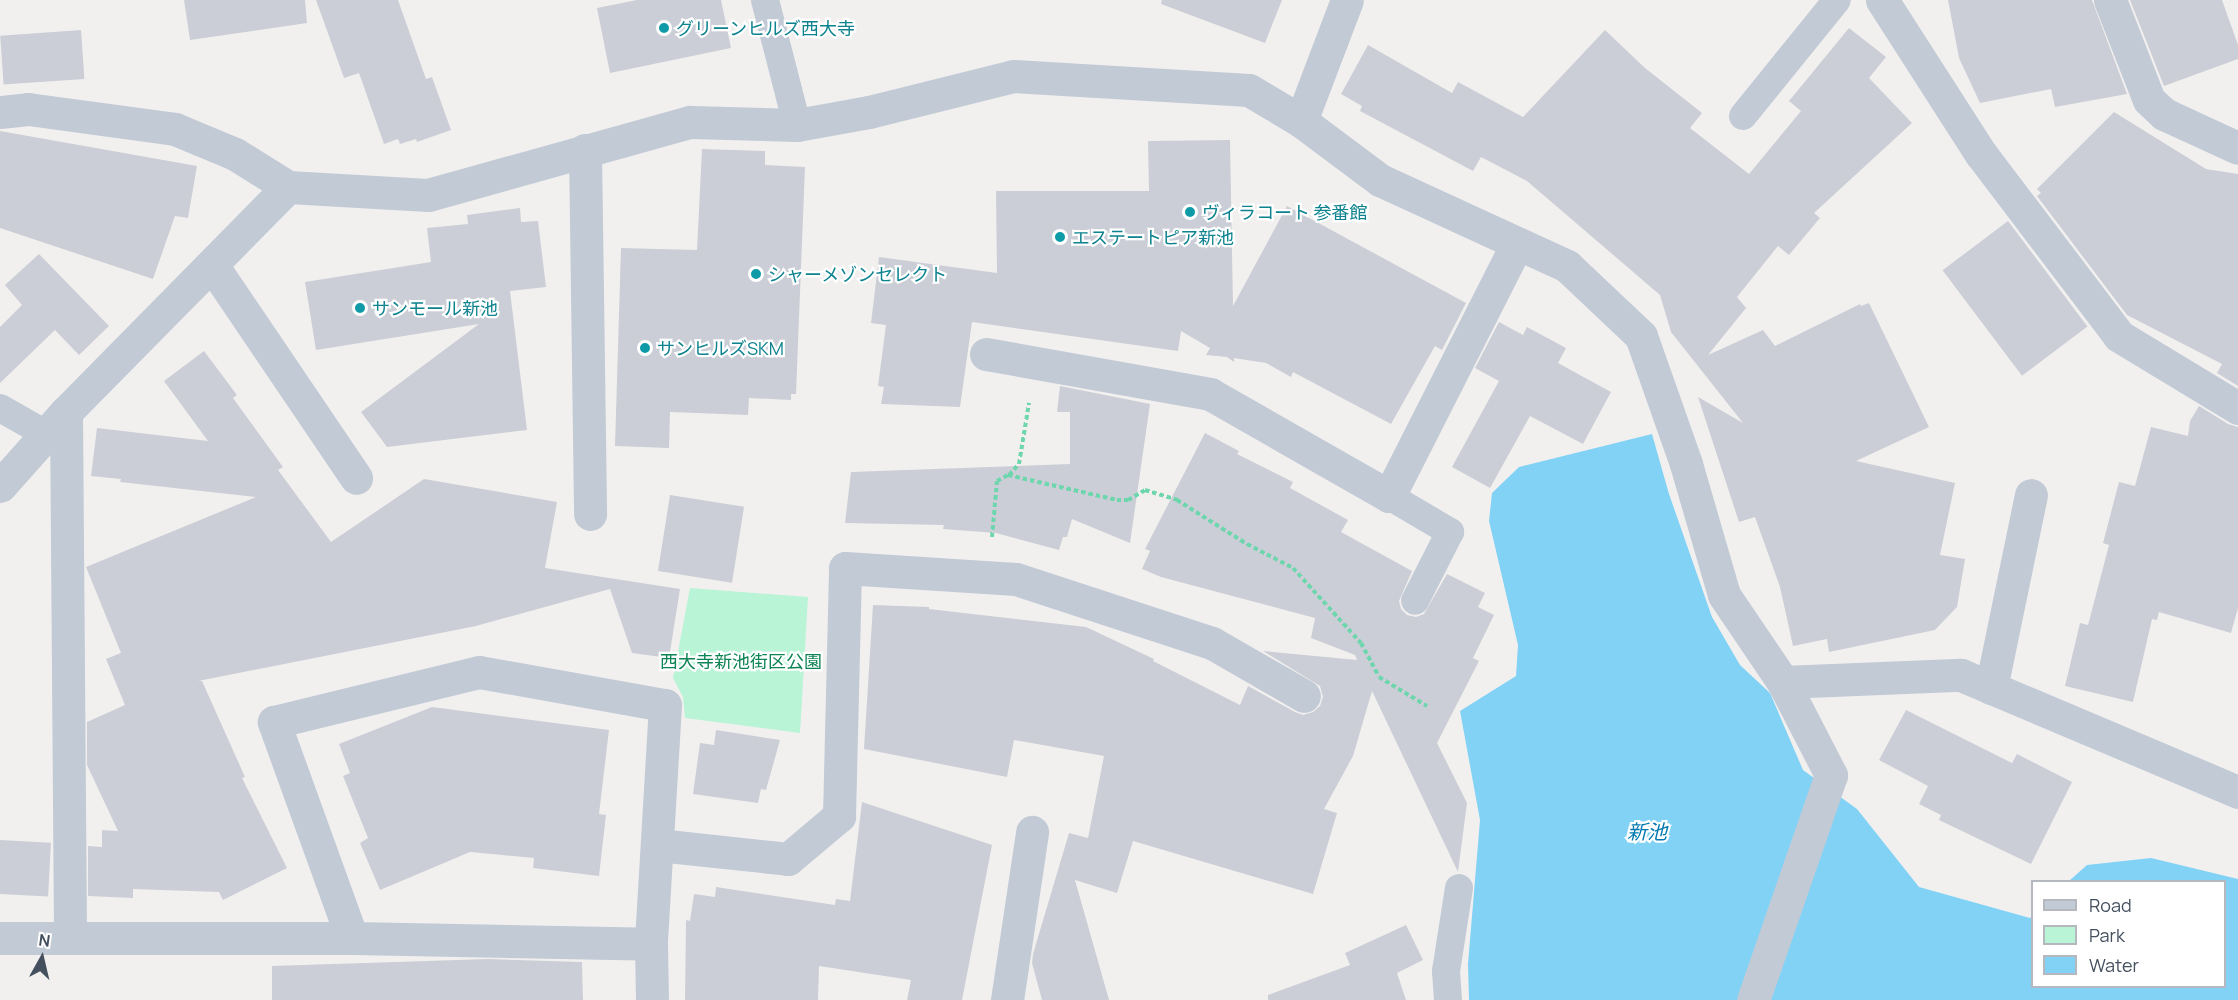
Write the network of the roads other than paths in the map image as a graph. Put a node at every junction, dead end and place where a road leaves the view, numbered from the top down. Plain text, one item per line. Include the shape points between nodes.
1 (765, 0) edge
2 (1347, 0) edge
3 (1837, 0) edge
4 (1882, 0) edge
5 (2110, 0) edge
6 (0, 112) edge
7 (1743, 116) dead end
8 (1301, 121) junction
9 (797, 125) junction
10 (2238, 148) edge
11 (585, 150) junction
12 (288, 187) junction
13 (1517, 243) junction
14 (212, 265) junction
15 (986, 354) dead end
16 (0, 408) edge
17 (2238, 408) edge
18 (56, 423) junction
19 (356, 478) dead end
20 (0, 486) edge
21 (2031, 495) dead end
22 (1389, 496) junction
23 (590, 514) dead end
24 (1415, 601) dead end
25 (1782, 682) junction
26 (1991, 688) junction
27 (1304, 696) dead end
28 (2238, 792) edge
29 (1032, 832) dead end
30 (658, 845) junction
31 (1459, 888) dead end
32 (70, 936) junction
33 (0, 938) edge
34 (352, 938) junction
35 (651, 944) junction
36 (652, 1000) edge
37 (1007, 1000) edge
38 (1448, 1000) edge
39 (1754, 1000) edge

1 - 9 lane
2 - 8 street
3 - 7 lane
4 - 17 street via 1981,154 2119,336
5 - 10 street via 2149,100 2164,114
6 - 12 street via 28,109 175,129 235,154
8 - 9 street via 1249,90 1013,76 869,112
8 - 13 street via 1380,180
9 - 11 street via 690,122
11 - 12 street via 428,195
11 - 23 street
12 - 14 street
13 - 22 street
13 - 25 street via 1567,266 1641,336 1686,464 1724,595
14 - 18 street
14 - 19 street
15 - 22 street via 1210,394
16 - 18 lane
18 - 20 street
18 - 32 street
21 - 26 street
22 - 24 lane via 1450,532
25 - 26 street via 1961,675
25 - 39 street via 1831,775
26 - 28 street
27 - 30 street via 1212,644 1016,579 845,568 839,816 788,859
29 - 37 street
30 - 34 street via 666,705 479,672 274,722
30 - 35 street
31 - 38 lane via 1446,971
32 - 33 street
32 - 34 street
34 - 35 street
35 - 36 street

